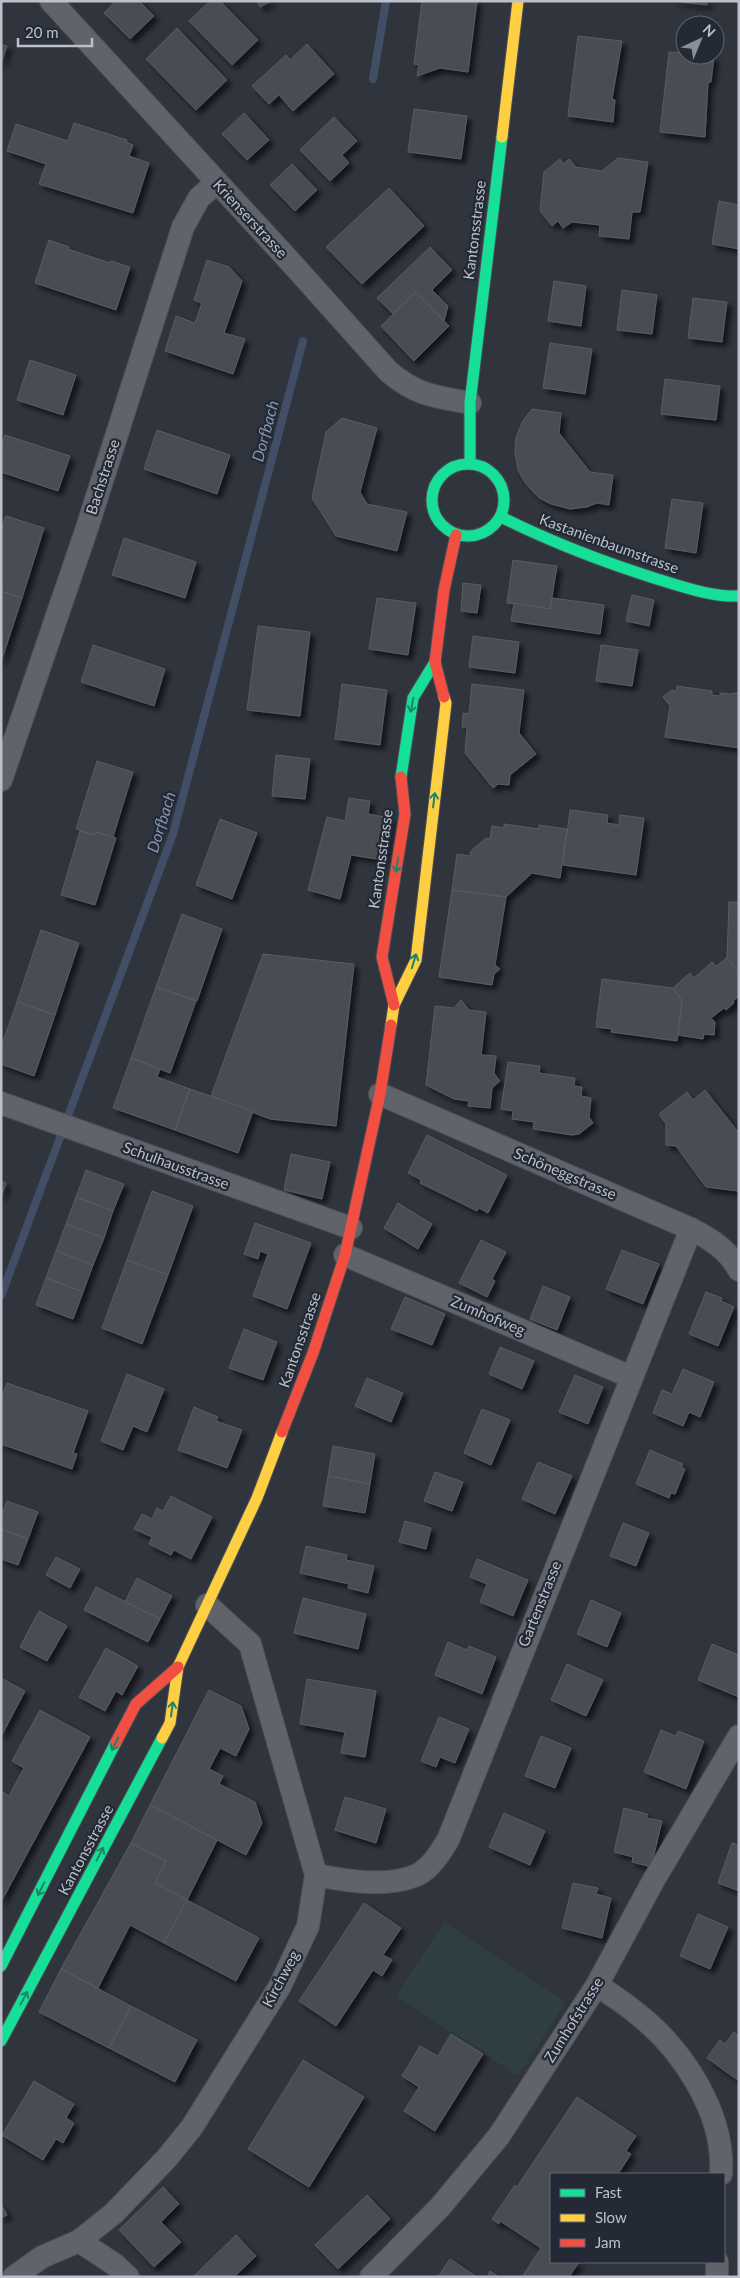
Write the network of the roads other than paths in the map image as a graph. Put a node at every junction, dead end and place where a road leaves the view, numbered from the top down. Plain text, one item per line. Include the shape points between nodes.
1 (51, 1) edge
2 (518, 1) edge
3 (216, 182) junction
4 (470, 404) junction
5 (470, 464) junction
6 (501, 517) junction
7 (456, 534) junction
8 (739, 596) edge
9 (435, 662) junction
10 (1, 780) edge
11 (394, 1005) junction
12 (380, 1094) junction
13 (1, 1103) edge
14 (351, 1228) junction
15 (691, 1229) junction
16 (345, 1255) junction
17 (739, 1270) edge
18 (631, 1377) junction
19 (207, 1605) junction
20 (178, 1667) junction
21 (739, 1736) edge
22 (316, 1875) junction
23 (1, 1966) edge
24 (598, 1985) junction
25 (1, 2041) edge
26 (721, 2173) edge
27 (79, 2241) junction
28 (717, 2263) edge
29 (14, 2277) edge
30 (128, 2277) edge
31 (371, 2277) edge
32 (717, 2277) edge

1 - 3 street, Krienserstrasse
2 - 4 main road, Kantonsstrasse
3 - 4 street, Krienserstrasse via 389,372 420,393
3 - 10 street, Bachstrasse via 199,198 183,226 87,528
4 - 5 main road, Kantonsstrasse
5 - 6 main road via 487,469 500,482 505,499
5 - 7 main road via 444,473 434,488 432,498 436,516 440,524
6 - 7 main road via 487,532 477,536
6 - 8 main road, Kastanienbaumstrasse via 532,534 615,566 684,587
7 - 9 main road, Kantonsstrasse via 444,590
11 -> 9 main road, Kantonsstrasse via 416,960 446,703
9 -> 11 main road, Kantonsstrasse via 413,698 401,775 405,814 382,957
11 - 12 main road, Kantonsstrasse
12 - 14 main road, Kantonsstrasse
12 - 15 street, Schöneggstrasse
13 - 14 street, Schulhausstrasse
14 - 16 main road, Kantonsstrasse
15 - 17 street, Schöneggstrasse via 714,1241
15 - 18 street, Gartenstrasse
16 - 18 street, Zumhofweg
16 - 19 main road, Kantonsstrasse via 313,1353 257,1498
18 - 22 street, Gartenstrasse via 448,1840 437,1859 417,1875 389,1882 340,1880
19 - 20 main road, Kantonsstrasse
19 - 22 street, Kirchweg via 250,1644
20 -> 23 main road, Kantonsstrasse via 136,1704
25 -> 20 main road, Kantonsstrasse via 170,1723
21 - 24 street, Zumhofstrasse via 648,1889
22 - 27 street, Kirchweg via 308,1926 280,1986 192,2128 114,2213
24 - 26 street via 640,2016 685,2064 717,2132
24 - 31 street, Zumhofstrasse via 499,2136 440,2207
27 - 29 street, Kirchweg via 42,2257
27 - 30 street
28 - 32 street

